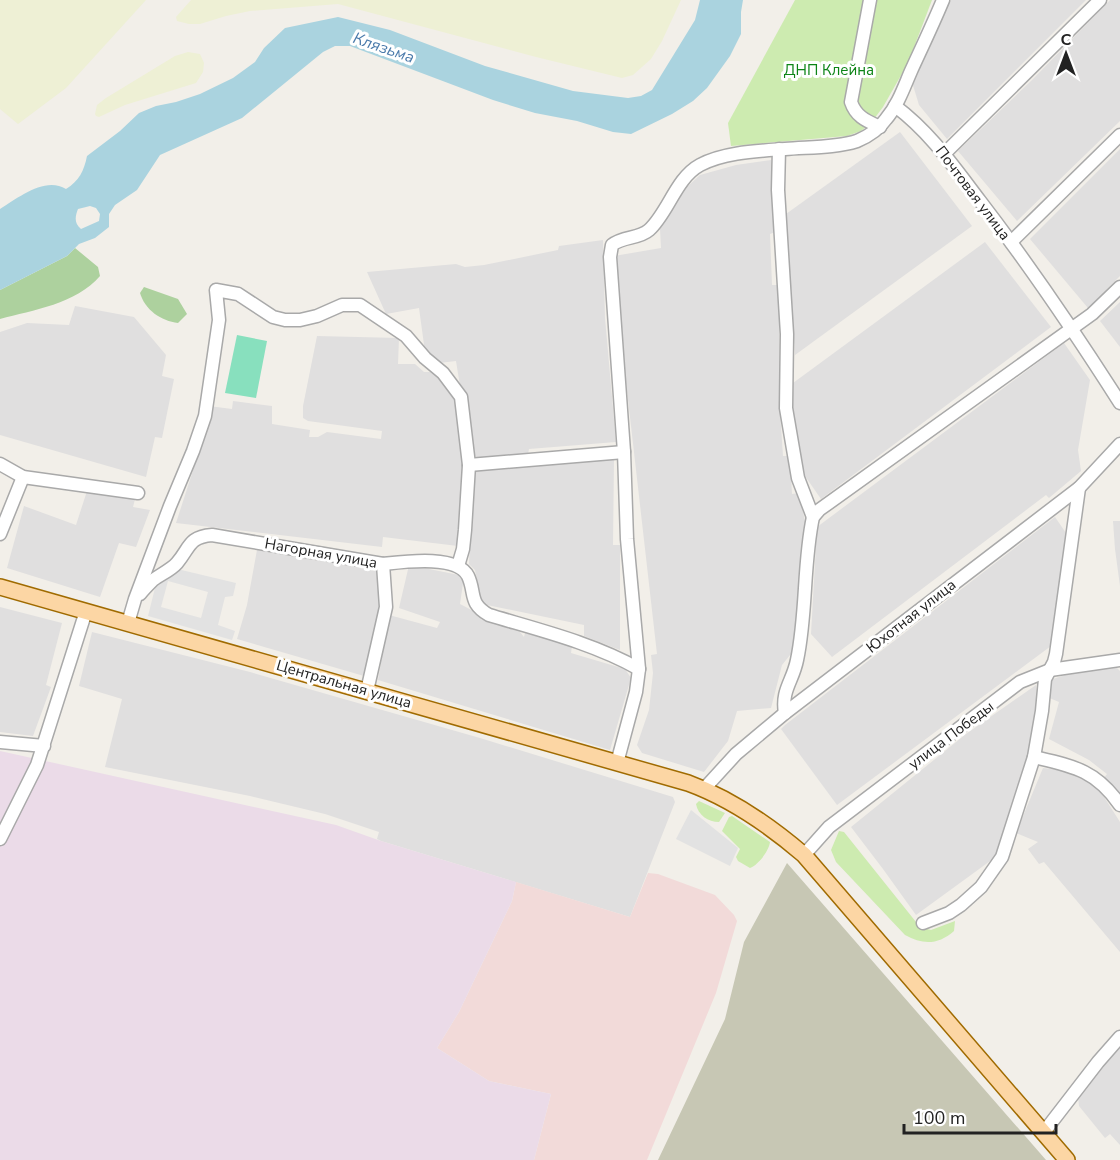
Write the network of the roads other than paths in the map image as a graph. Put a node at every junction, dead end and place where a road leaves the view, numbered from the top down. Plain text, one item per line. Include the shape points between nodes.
1 (870, 0) edge
2 (943, 0) edge
3 (1100, 0) edge
4 (895, 106) junction
5 (880, 127) junction
6 (1120, 135) edge
7 (775, 150) junction
8 (944, 154) junction
9 (1011, 242) junction
10 (1120, 287) edge
11 (1072, 328) junction
12 (1120, 403) edge
13 (1120, 444) edge
14 (624, 452) junction
15 (0, 464) edge
16 (469, 465) junction
17 (23, 477) junction
18 (1078, 488) junction
19 (138, 493) dead end
20 (813, 517) junction
21 (0, 534) edge
22 (382, 564) junction
23 (458, 566) junction
24 (0, 587) edge
25 (135, 599) junction
26 (86, 611) junction
27 (128, 623) junction
28 (1120, 660) edge
29 (639, 669) junction
30 (1050, 670) junction
31 (367, 691) junction
32 (785, 713) junction
33 (0, 742) edge
34 (44, 746) junction
35 (1034, 758) junction
36 (616, 763) junction
37 (704, 789) junction
38 (1120, 805) edge
39 (0, 839) edge
40 (804, 855) junction
41 (923, 923) dead end
42 (1120, 1037) edge
43 (1044, 1132) junction
44 (1068, 1160) edge

1 - 5 street via 851,102 862,118
2 - 4 street
3 - 8 street
4 - 5 street
4 - 8 street, Почтовая улица via 921,127
5 - 7 street via 856,141
6 - 9 street
7 - 14 street via 699,165 649,230 612,245
7 - 20 street via 787,334 786,408 798,478
8 - 9 street, Почтовая улица
9 - 11 street, Почтовая улица
10 - 11 street
11 - 12 street, Почтовая улица
11 - 20 street
13 - 18 street, Юхотная улица
14 - 16 street
14 - 29 street via 627,539
15 - 17 street
16 - 23 street via 463,549
16 - 25 street via 464,410 456,389 406,336 369,310 350,304 317,316 285,320 262,311 238,294 216,290 219,320 205,416
17 - 19 street
17 - 21 street
18 - 30 street via 1056,654
18 - 32 street, Юхотная улица
20 - 32 street via 797,660 785,689
22 - 23 street, Нагорная улица via 422,561
22 - 25 street, Нагорная улица via 204,536 196,538 176,564
22 - 31 street via 386,607
23 - 29 street via 469,578 474,601 489,615 554,634
24 - 26 main road, Центральная улица
25 - 27 street
26 - 27 main road, Центральная улица
26 - 34 street
27 - 31 main road, Центральная улица
28 - 30 street, улица Победы
29 - 36 street
30 - 35 street via 1045,679
30 - 40 street, улица Победы via 1020,682 830,827
31 - 36 main road, Центральная улица
32 - 37 street, Юхотная улица via 736,754
33 - 34 street
34 - 39 street
35 - 38 street via 1088,773
35 - 41 street via 1002,857 993,871 961,905
36 - 37 main road, Центральная улица
37 - 40 main road, Центральная улица via 752,814
40 - 43 main road, Центральная улица
42 - 43 street
43 - 44 main road, Центральная улица

